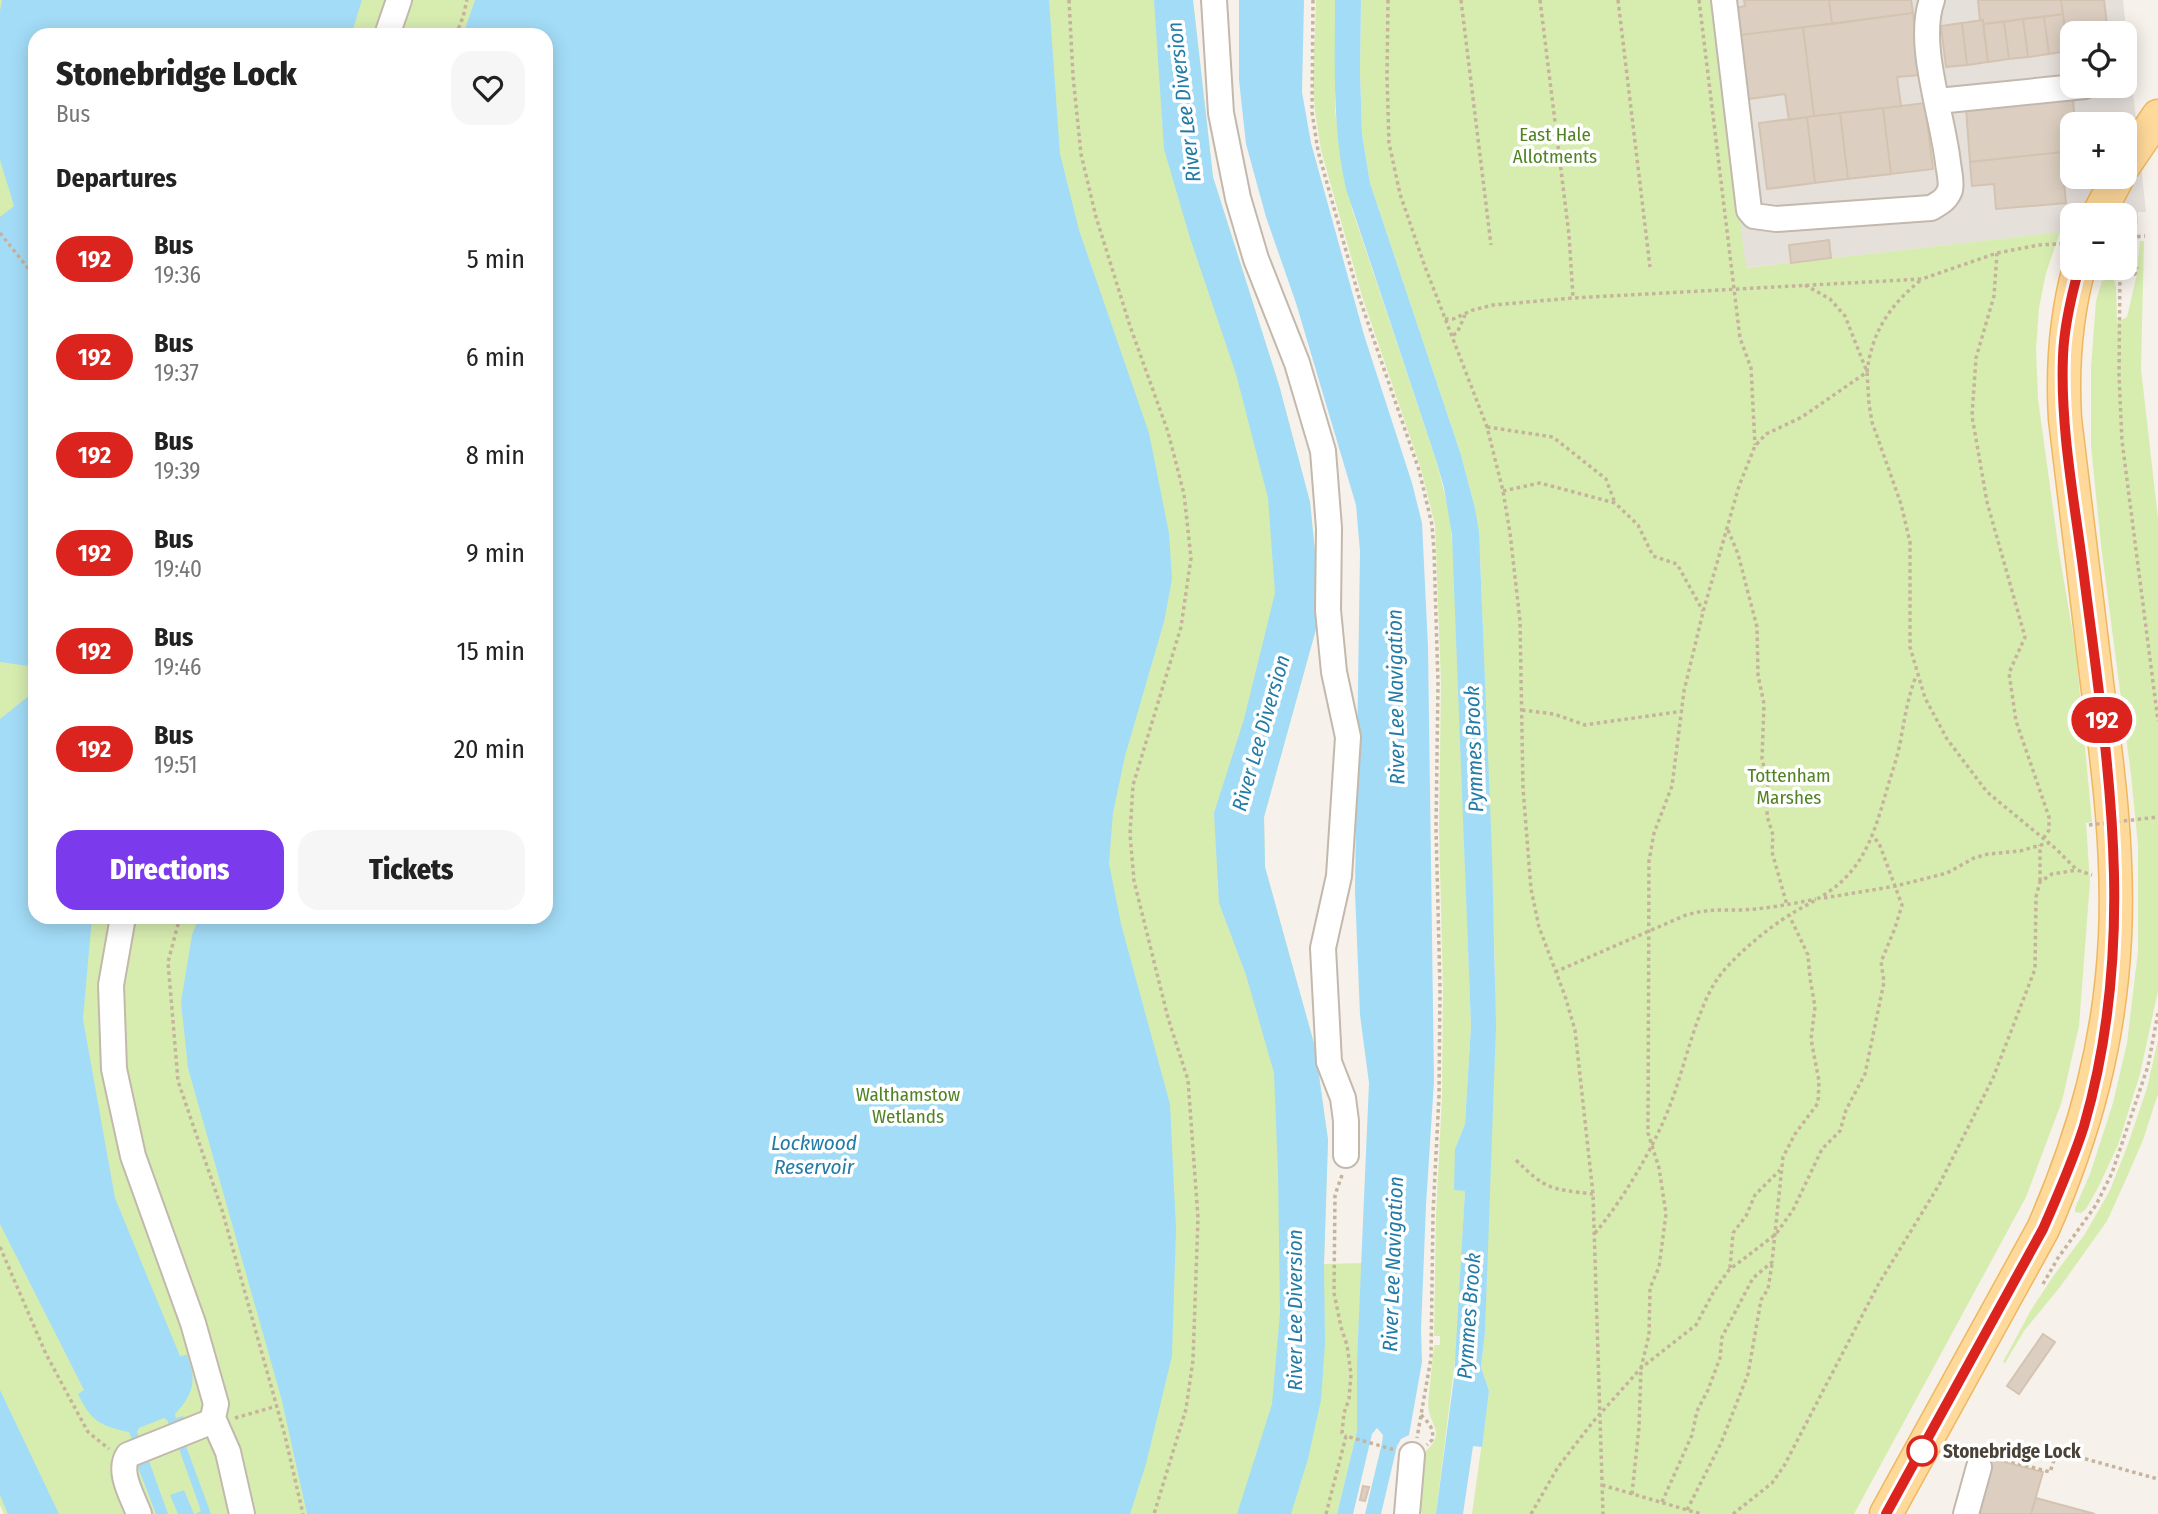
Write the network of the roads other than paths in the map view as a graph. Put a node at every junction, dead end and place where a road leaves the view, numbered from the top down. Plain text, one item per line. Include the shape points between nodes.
1 (399, 0) edge
2 (1214, 0) edge
3 (1724, 0) edge
4 (1932, 0) edge
5 (389, 28) edge
6 (2060, 89) edge
7 (1938, 101) junction
8 (2158, 116) edge
9 (2137, 147) edge
10 (2076, 280) edge
11 (121, 924) edge
12 (1346, 1154) road end
13 (220, 1419) junction
14 (1410, 1451) road end
15 (1979, 1467) road end
16 (139, 1514) edge
17 (242, 1514) edge
18 (1407, 1514) edge
19 (1886, 1514) edge
20 (1966, 1514) edge

1 - 5 lane
2 - 12 lane via 1222,113 1238,198 1323,451 1329,527 1328,610 1334,673 1348,737 1339,876 1323,948 1329,1062 1343,1098
3 - 7 lane via 1749,210 1754,216 1776,219 1931,208 1944,201 1951,187
4 - 7 lane via 1926,29
6 - 7 lane
8 - 9 main road
10 - 19 main road via 2063,355 2065,419 2107,763 2115,874 2115,937 2105,1029 2086,1116 2043,1229
11 - 13 lane via 111,985 114,1069 133,1156 193,1323
13 - 16 lane via 128,1455 123,1470
13 - 17 lane
14 - 18 lane
15 - 20 lane

